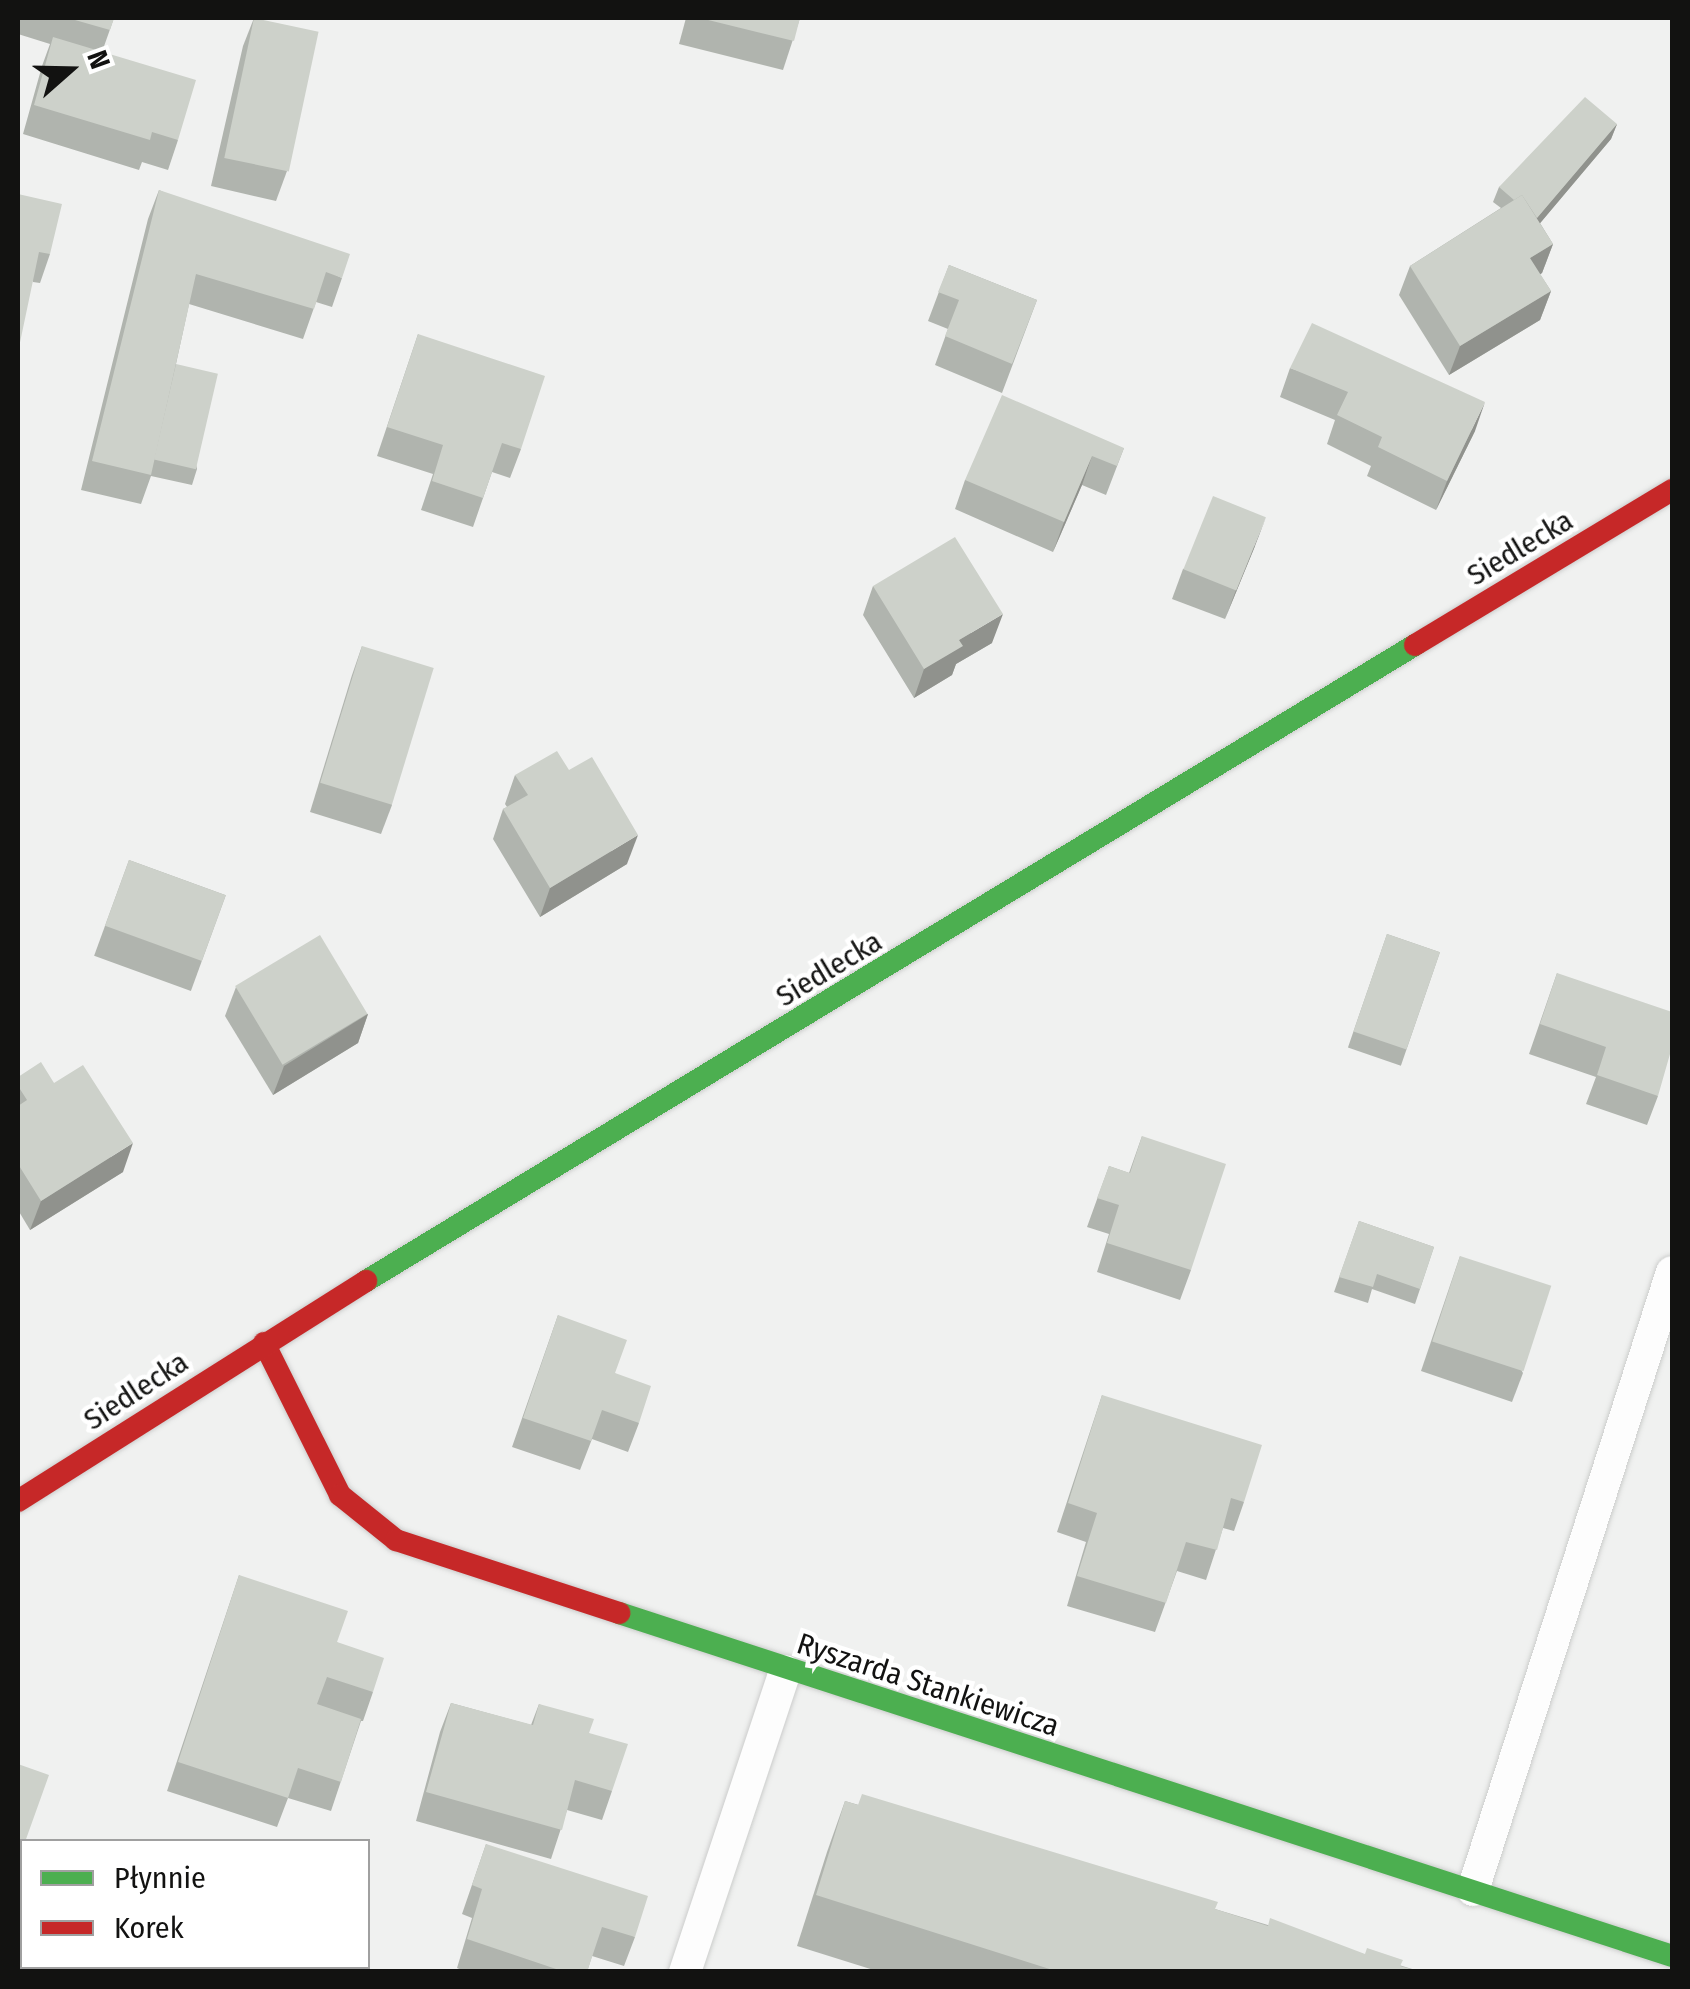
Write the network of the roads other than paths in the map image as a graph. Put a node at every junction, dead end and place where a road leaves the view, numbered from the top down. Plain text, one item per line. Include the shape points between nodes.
1 (1672, 490) edge
2 (1672, 1272) edge
3 (264, 1343) junction
4 (18, 1501) edge
5 (786, 1671) junction
6 (1473, 1890) junction
7 (1672, 1956) edge
8 (685, 1972) edge

1 - 3 main road, Siedlecka
2 - 6 lane
3 - 4 main road, Siedlecka
3 - 5 main road, Ryszarda Stankiewicza via 340,1494 396,1540
5 - 6 main road, Ryszarda Stankiewicza
5 - 8 lane
6 - 7 main road, Ryszarda Stankiewicza

